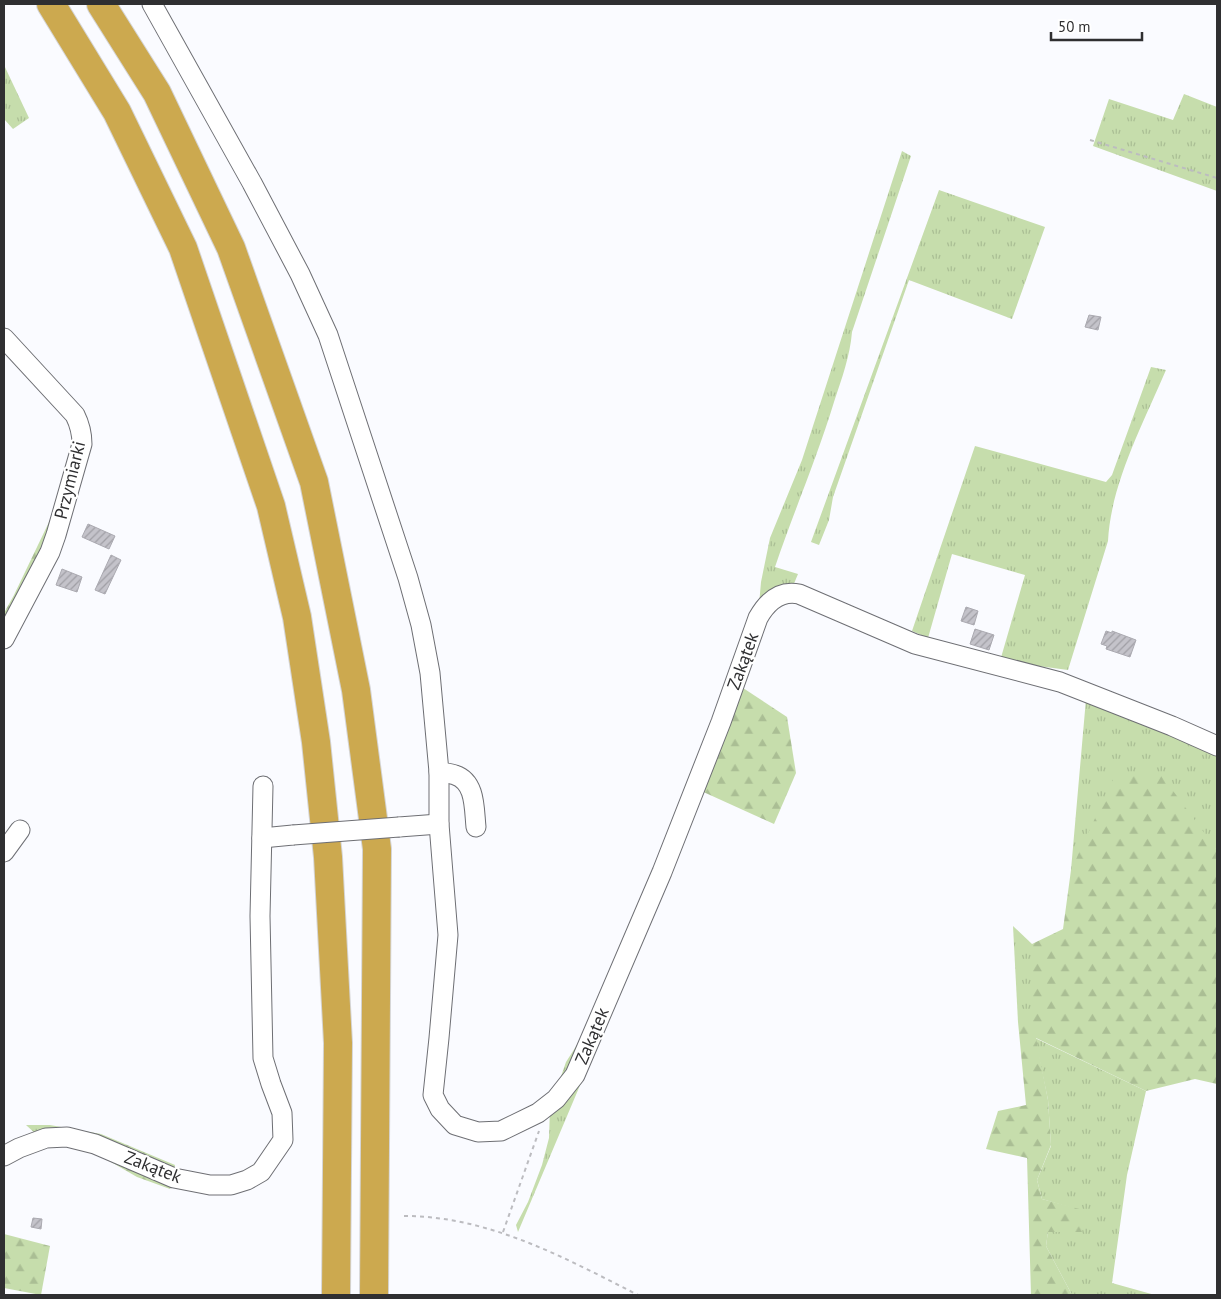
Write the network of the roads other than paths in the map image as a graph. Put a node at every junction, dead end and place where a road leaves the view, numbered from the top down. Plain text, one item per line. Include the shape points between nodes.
1 (51, 4) edge
2 (101, 4) edge
3 (152, 4) edge
4 (4, 338) edge
5 (4, 640) edge
6 (1217, 746) edge
7 (439, 772) junction
8 (263, 786) dead end
9 (439, 824) junction
10 (476, 828) dead end
11 (20, 830) dead end
12 (262, 838) junction
13 (4, 852) edge
14 (4, 1156) edge
15 (336, 1295) edge
16 (374, 1295) edge

1 - 15 highway via 117,112 183,248 271,506 297,617 316,742 328,857 338,1043
2 - 16 highway via 157,93 231,248 314,482 356,690 377,849
3 - 7 street, Zakątek via 261,199 328,335 421,625 430,672
4 - 5 street, Przymiarki via 75,415 82,439 50,552
6 - 9 street, Zakątek via 1060,682 915,644 800,594 790,592 777,596 764,607 758,618 662,872 575,1075 556,1099 538,1113 502,1131 478,1132 455,1125 440,1109 433,1095 448,934
7 - 9 street, Zakątek
7 - 10 street via 455,775 470,787
8 - 12 street, Zakątek
9 - 12 street, bridge
11 - 13 street
12 - 14 street, Zakątek via 260,916 264,1058 282,1113 283,1140 261,1172 231,1185 210,1185 174,1178 96,1144 67,1137 46,1138

